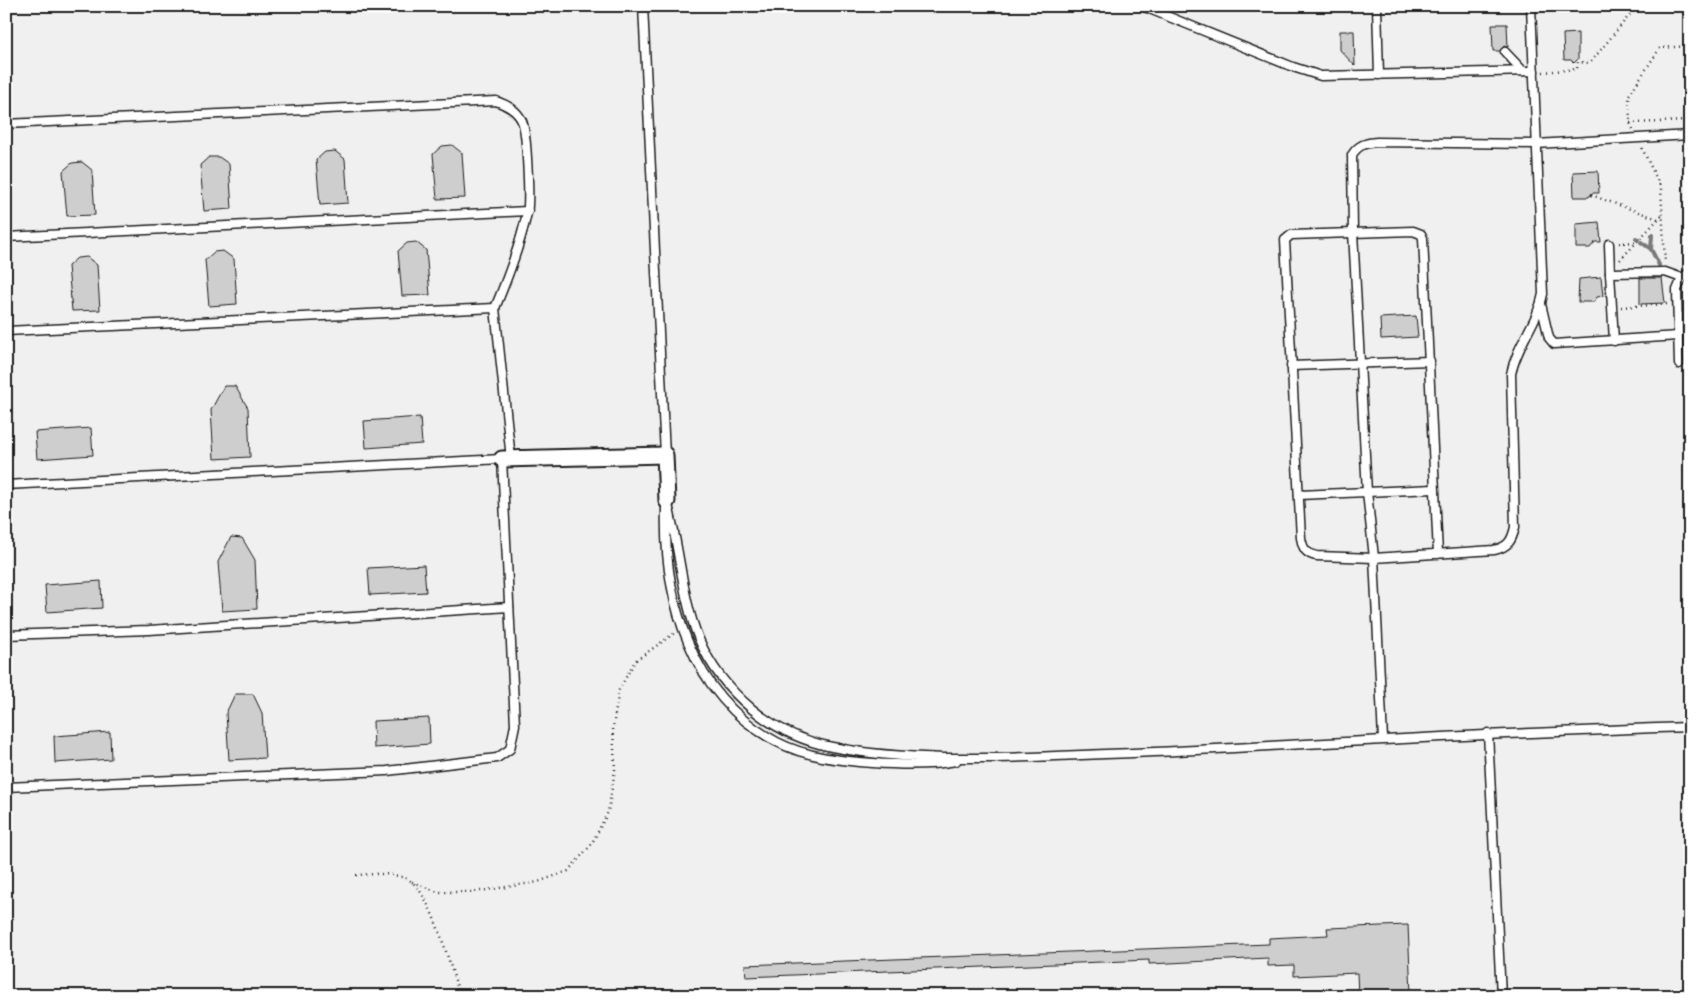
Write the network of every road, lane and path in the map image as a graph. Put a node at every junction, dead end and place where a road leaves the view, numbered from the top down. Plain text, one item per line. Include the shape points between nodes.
1 (643, 6) edge
2 (1142, 6) edge
3 (1376, 6) edge
4 (1525, 6) edge
5 (1637, 6) edge
6 (1531, 10) edge
7 (1690, 46) edge
8 (1660, 48) dead end
9 (1505, 52) dead end
10 (1523, 71) junction
11 (1534, 72) junction
12 (1379, 75) junction
13 (1690, 121) edge
14 (1630, 123) dead end
15 (6, 124) edge
16 (1690, 135) edge
17 (1536, 144) junction
18 (1591, 195) dead end
19 (528, 211) junction
20 (1658, 219) junction
21 (1353, 232) junction
22 (6, 237) edge
23 (1609, 244) dead end
24 (1610, 272) junction
25 (1666, 272) junction
26 (1690, 272) edge
27 (1682, 278) junction
28 (1541, 304) junction
29 (1677, 304) junction
30 (1612, 307) junction
31 (495, 308) junction
32 (6, 332) edge
33 (1678, 336) junction
34 (1614, 340) junction
35 (1430, 361) junction
36 (1360, 364) junction
37 (1679, 364) dead end
38 (1291, 366) junction
39 (665, 455) junction
40 (507, 459) junction
41 (6, 485) edge
42 (1434, 489) junction
43 (1367, 492) junction
44 (1298, 495) junction
45 (667, 501) junction
46 (1438, 554) junction
47 (1374, 558) junction
48 (509, 607) junction
49 (682, 628) junction
50 (6, 635) edge
51 (1690, 728) edge
52 (1488, 734) junction
53 (1383, 739) junction
54 (966, 759) junction
55 (6, 787) edge
56 (356, 875) dead end
57 (412, 882) junction
58 (460, 996) edge
59 (1501, 996) edge

1 - 39 lane
2 - 12 lane via 1308,73
3 - 12 lane
4 - 6 lane
5 - 11 path via 1590,63 1578,62 1577,69
6 - 11 lane
7 - 8 path
9 - 10 lane
10 - 11 lane
10 - 12 lane
11 - 17 lane
13 - 14 path
15 - 19 lane via 496,101 507,105 522,120 526,136
16 - 17 lane
17 - 21 lane via 1367,142 1357,147 1352,155
17 - 28 lane via 1543,282
18 - 20 path
19 - 22 lane
19 - 31 lane
20 - 24 path
20 - 25 path via 1662,215
21 - 35 lane via 1413,231 1421,234
21 - 36 lane
21 - 38 lane via 1291,235 1284,240
23 - 24 lane
24 - 25 lane
24 - 30 lane
25 - 27 lane
26 - 27 lane
27 - 29 lane via 1677,290
28 - 34 lane via 1549,338 1554,344
28 - 46 lane via 1519,345 1511,374 1515,518 1510,543 1494,550
29 - 30 path
29 - 33 lane
30 - 34 lane
31 - 32 lane
31 - 40 lane
33 - 34 lane
33 - 37 lane
35 - 36 lane
35 - 42 lane
36 - 38 lane
36 - 43 lane
38 - 44 lane
39 - 40 street
39 - 45 street
40 - 41 lane
40 - 48 lane
42 - 43 lane
42 - 46 lane
43 - 44 lane
43 - 47 lane
44 - 47 lane via 1302,545 1309,554
45 - 49 lane via 669,575
45 - 54 lane via 688,612 698,637 726,683 751,708 779,728 815,743 882,753
46 - 47 lane
47 - 53 lane
48 - 50 lane via 149,630
48 - 55 lane via 515,725 510,749 497,758 388,771
49 - 54 lane via 701,668 722,698 777,742 812,754 861,763 924,765
49 - 57 path via 635,661 619,690 613,727 615,770 608,812 591,845 568,871 538,882 474,892 438,892
51 - 52 lane
52 - 53 lane
52 - 59 lane
53 - 54 lane
56 - 57 path via 389,875
57 - 58 path via 429,906

